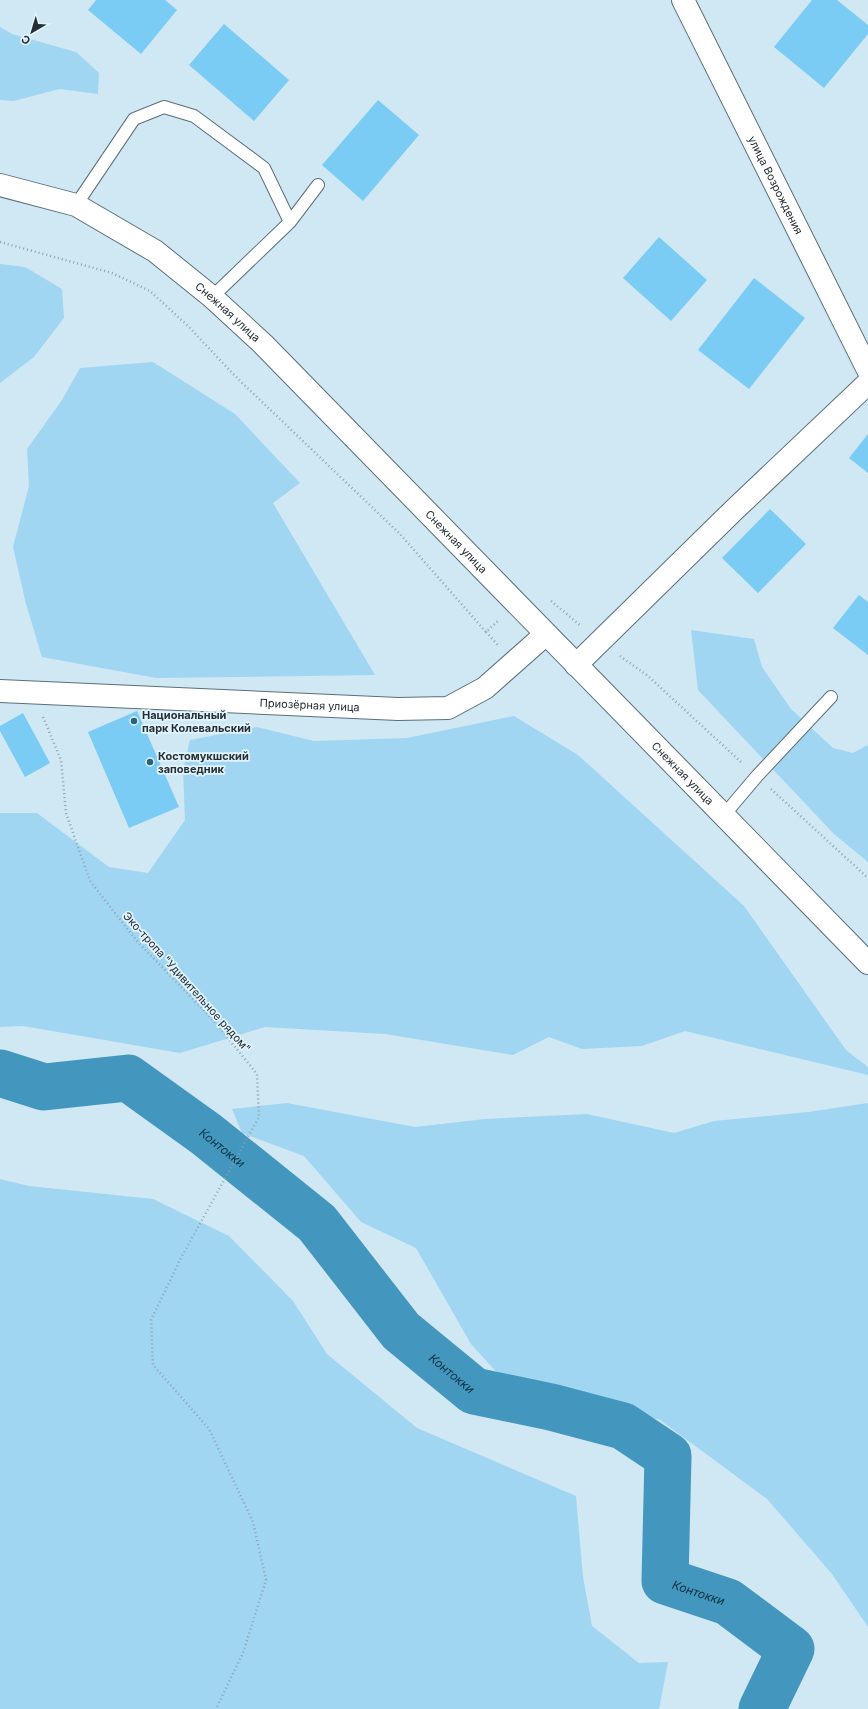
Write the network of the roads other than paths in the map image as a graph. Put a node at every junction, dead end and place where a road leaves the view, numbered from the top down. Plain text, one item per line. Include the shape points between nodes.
1 (683, 0) edge
2 (0, 185) edge
3 (318, 185) dead end
4 (76, 205) junction
5 (290, 222) junction
6 (212, 297) junction
7 (868, 370) edge
8 (868, 382) edge
9 (546, 634) junction
10 (576, 665) junction
11 (0, 692) edge
12 (831, 697) dead end
13 (724, 815) junction
14 (868, 963) edge

1 - 7 street, улица Возрождения
2 - 4 street, Снежная улица
3 - 5 lane
4 - 5 lane via 134,119 164,107 194,116 264,168
4 - 6 street, Снежная улица via 155,251
5 - 6 lane
6 - 9 street, Снежная улица via 263,344
8 - 10 street
9 - 10 street, Снежная улица
9 - 11 street, Приозёрная улица via 485,688 448,708 398,709
10 - 13 street, Снежная улица
12 - 13 lane
13 - 14 street, Снежная улица

